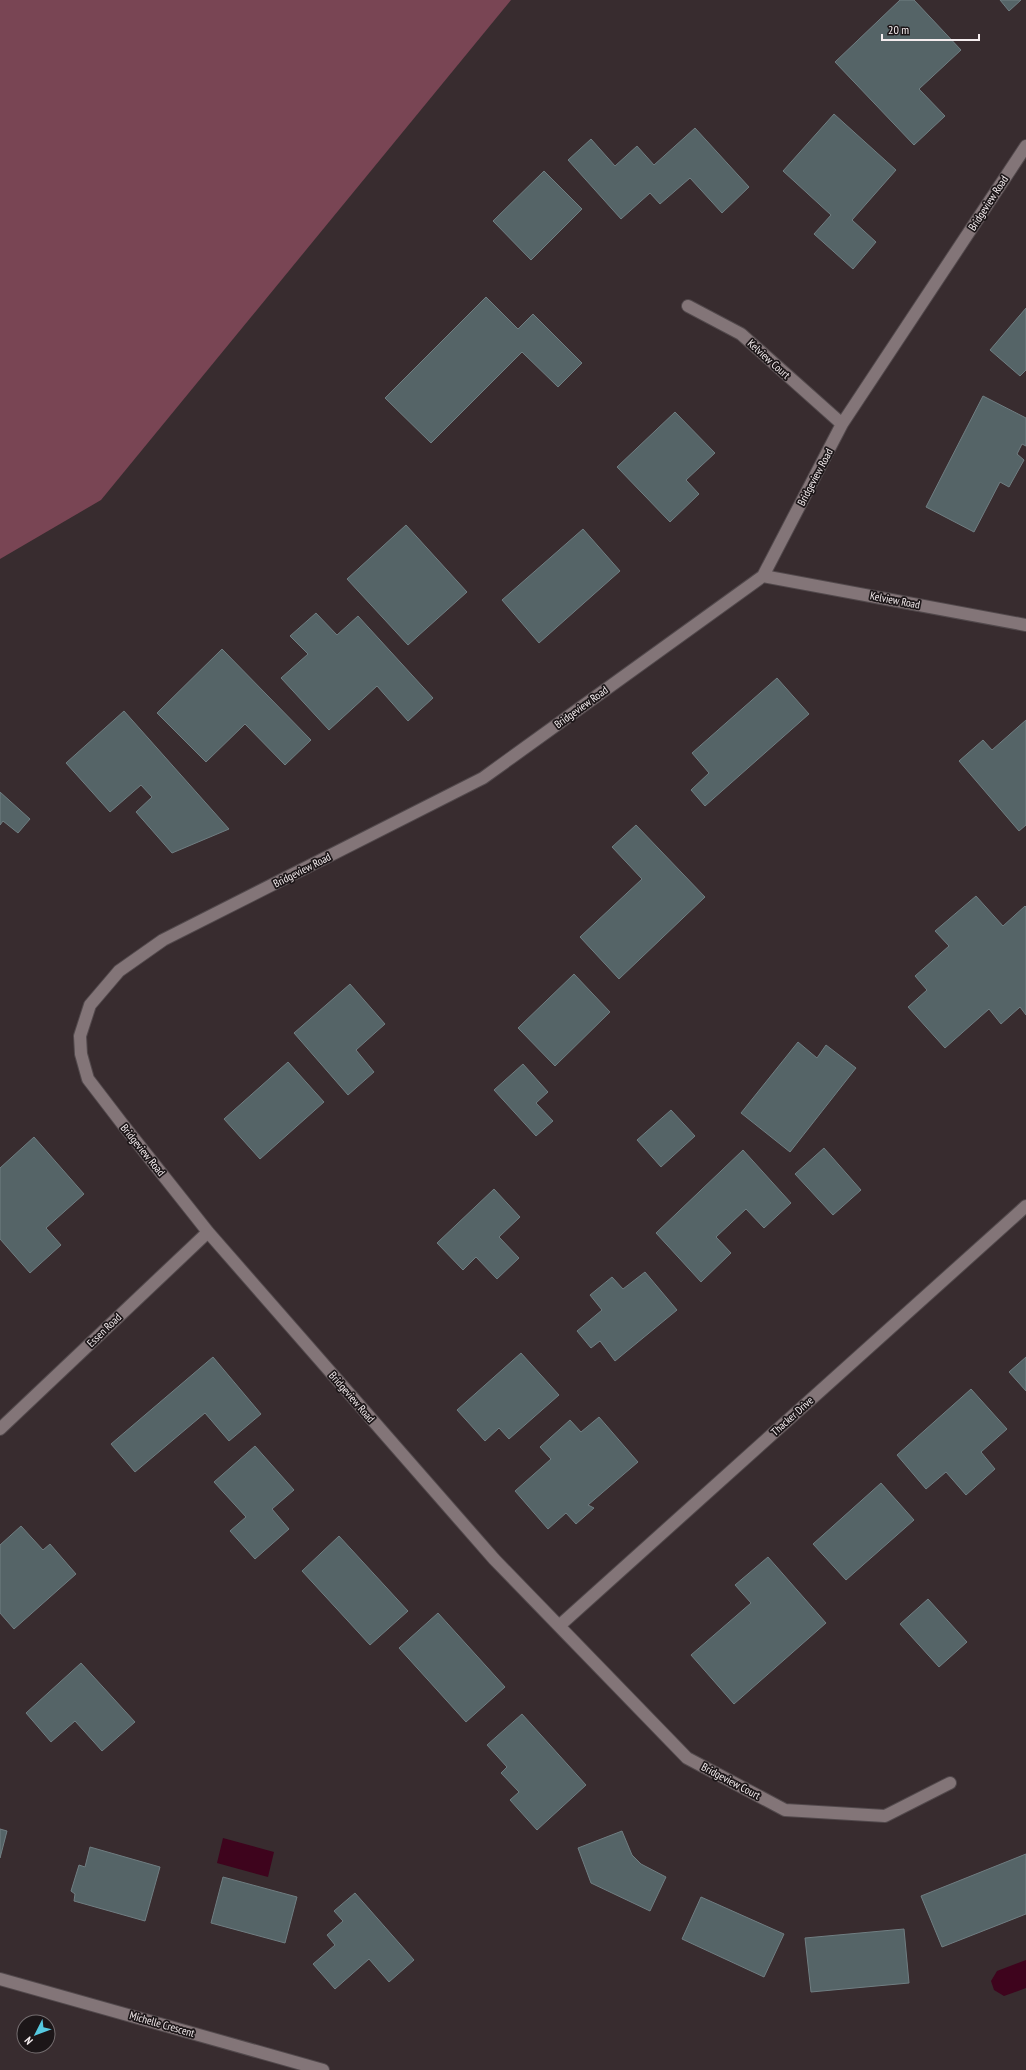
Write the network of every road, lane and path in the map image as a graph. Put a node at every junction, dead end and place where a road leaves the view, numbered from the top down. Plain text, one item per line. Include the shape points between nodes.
1 (1026, 146) edge
2 (688, 306) dead end
3 (842, 424) junction
4 (763, 576) junction
5 (1026, 625) edge
6 (1026, 1206) edge
7 (208, 1232) junction
8 (0, 1429) edge
9 (559, 1626) junction
10 (950, 1783) dead end
11 (0, 1979) edge
12 (323, 2070) edge

1 - 3 street, Bridgeview Road
2 - 3 street, Kelview Court via 742,334
3 - 4 street, Bridgeview Road
4 - 5 street, Kelview Road
4 - 7 street, Bridgeview Road via 483,778 163,940 119,971 90,1005 80,1036 81,1054 88,1079
6 - 9 street, Thacker Drive
7 - 8 street, Essen Road
7 - 9 street, Bridgeview Road via 494,1559
9 - 10 street, Bridgeview Court via 687,1758 785,1810 885,1816
11 - 12 street, Michelle Crescent

